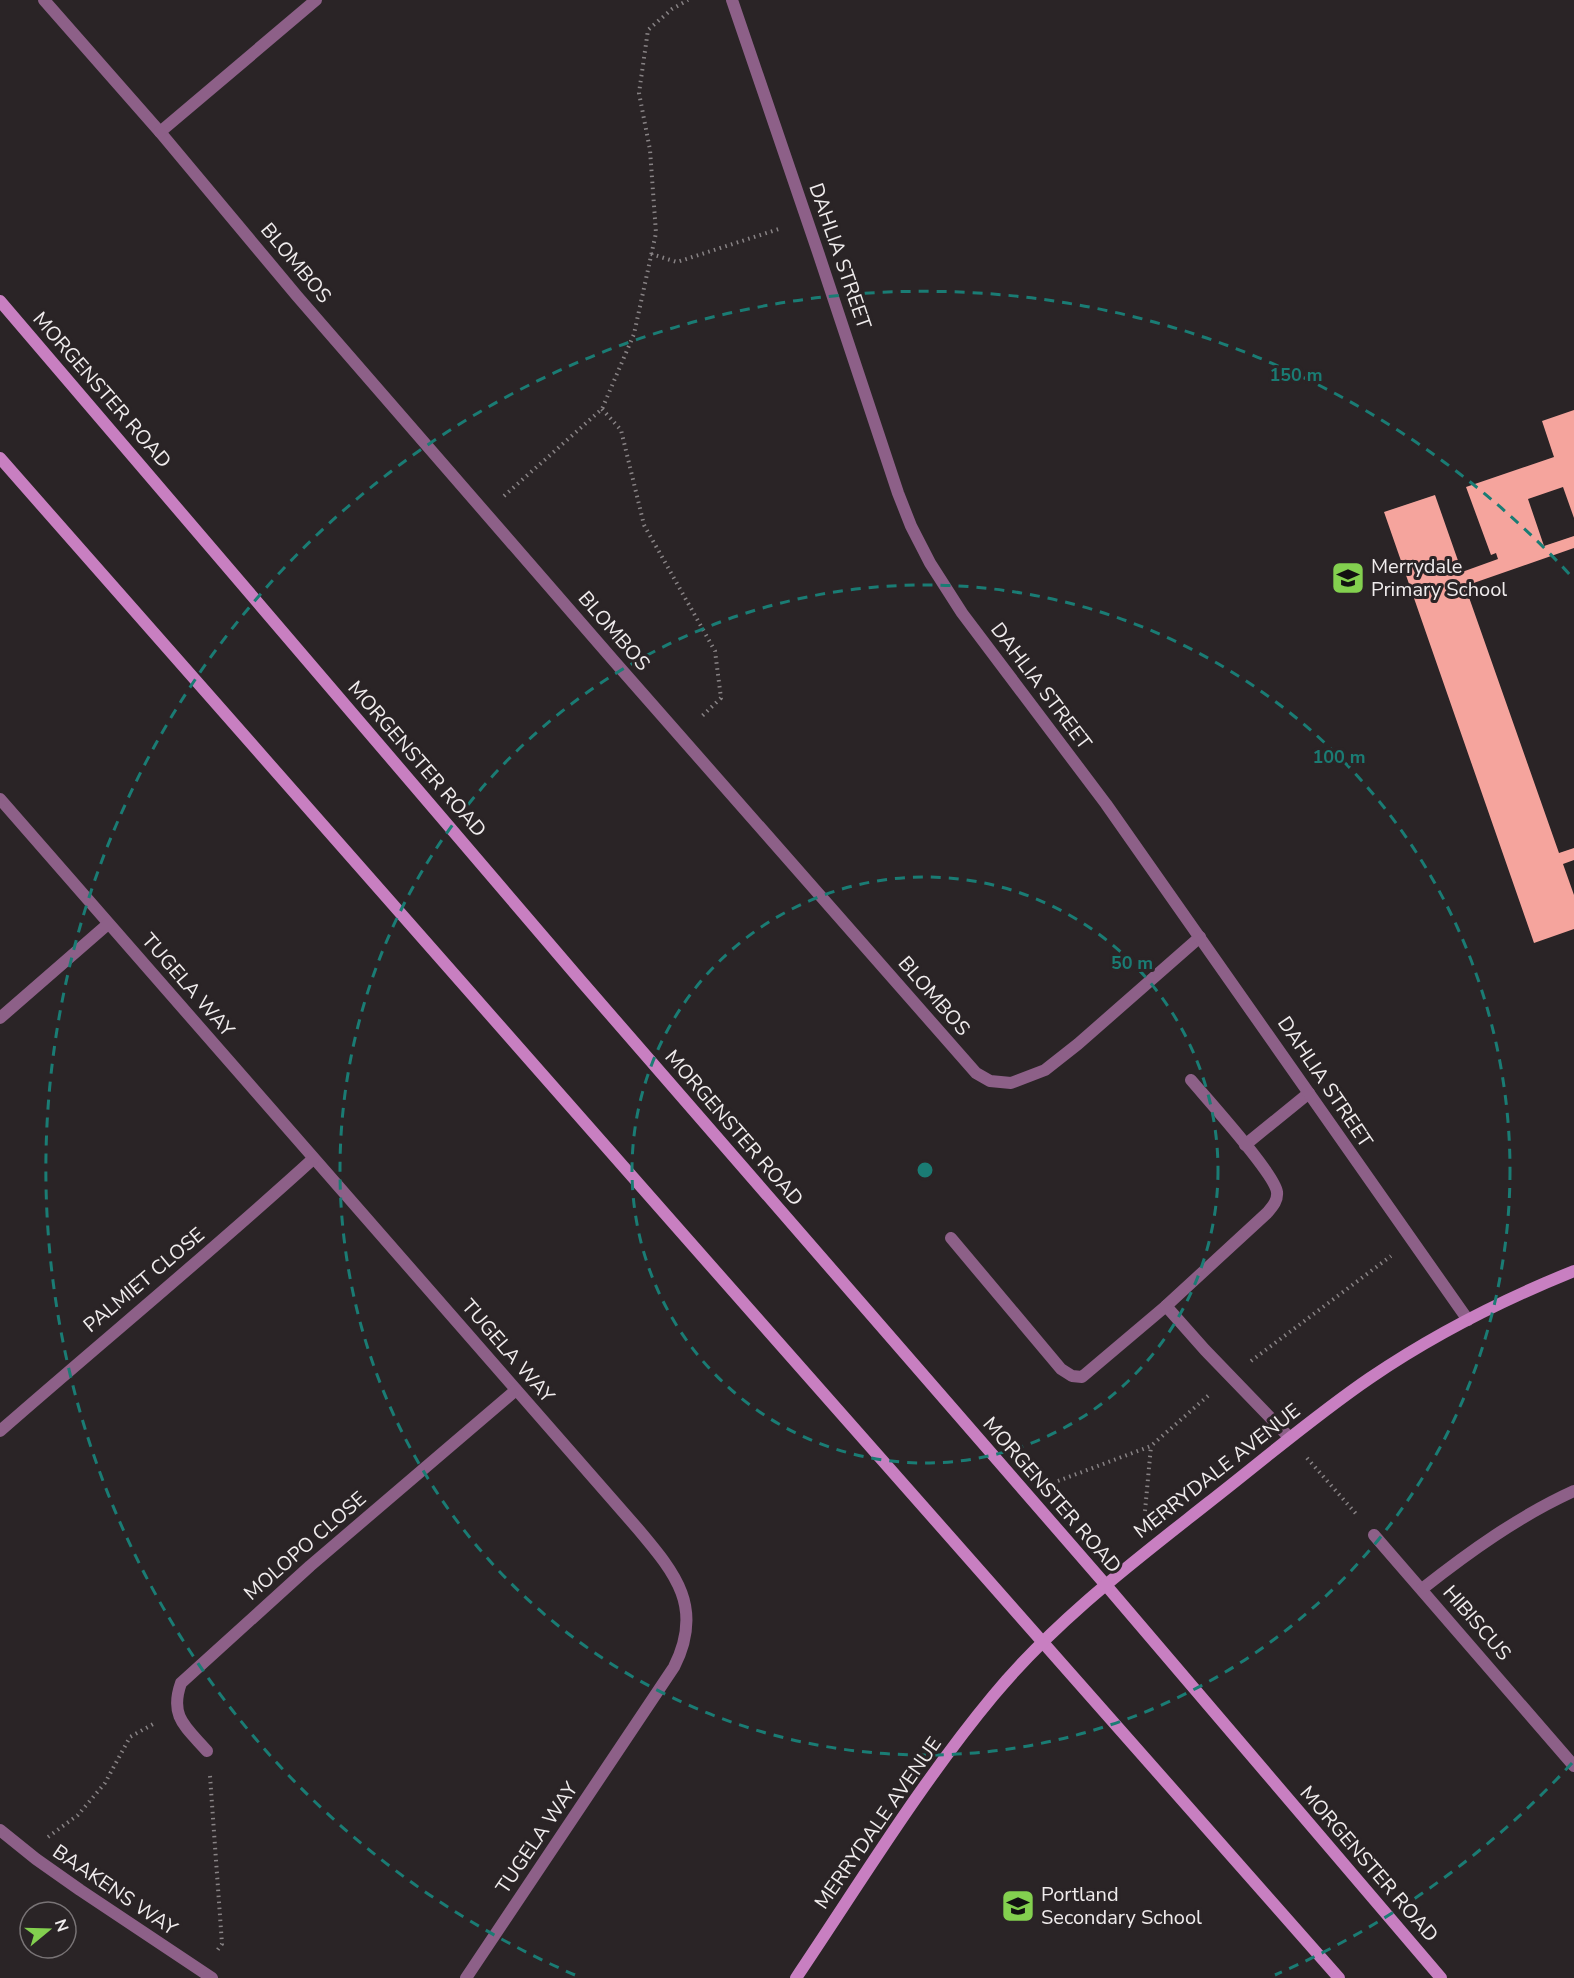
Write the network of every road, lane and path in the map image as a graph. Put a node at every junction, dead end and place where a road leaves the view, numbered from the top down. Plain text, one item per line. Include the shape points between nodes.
1 (44, 0) edge
2 (316, 0) edge
3 (688, 0) edge
4 (732, 0) edge
5 (160, 132) junction
6 (807, 219) junction
7 (651, 254) junction
8 (0, 301) edge
9 (602, 409) junction
10 (0, 458) edge
11 (484, 511) junction
12 (680, 736) junction
13 (0, 799) edge
14 (108, 924) junction
15 (1200, 937) junction
16 (0, 1018) edge
17 (1191, 1080) dead end
18 (1309, 1094) junction
19 (1245, 1145) junction
20 (313, 1159) junction
21 (951, 1238) dead end
22 (1574, 1271) edge
23 (1166, 1306) junction
24 (1468, 1320) junction
25 (516, 1390) junction
26 (0, 1431) edge
27 (1289, 1437) junction
28 (1151, 1446) dead end
29 (1574, 1491) edge
30 (1145, 1511) dead end
31 (1374, 1535) joint
32 (1105, 1584) junction
33 (1422, 1589) junction
34 (1040, 1643) junction
35 (176, 1710) junction
36 (207, 1751) joint
37 (1574, 1766) edge
38 (2, 1834) edge
39 (36, 1859) junction
40 (201, 1971) junction
41 (212, 1978) edge
42 (466, 1978) edge
43 (796, 1978) edge
44 (1338, 1978) edge
45 (1441, 1978) edge

1 - 5 street, BLOMBOS
2 - 5 street
3 - 7 path via 648,30 639,93 650,150 656,233
4 - 6 street, DAHLIA STREET
5 - 11 street, BLOMBOS
6 - 7 path via 677,262
6 - 15 street, DAHLIA STREET via 898,493 930,563 962,613
7 - 9 path via 634,334
8 - 32 main road, MORGENSTER ROAD via 567,965
9 - 11 path
9 - 12 path via 621,430 644,525 715,651 721,698
10 - 34 main road
11 - 12 street, BLOMBOS
12 - 15 street, BLOMBOS via 976,1073 990,1081 1011,1083 1045,1070
13 - 14 street, TUGELA WAY
14 - 16 street
14 - 20 street, TUGELA WAY
15 - 18 street, DAHLIA STREET
17 - 19 street
18 - 19 street
18 - 24 street, DAHLIA STREET
19 - 23 street via 1272,1180 1276,1199 1267,1213
20 - 25 street, TUGELA WAY
20 - 26 street, PALMIET CLOSE
21 - 23 street via 1061,1369 1072,1376 1082,1377
22 - 24 main road, MERRYDALE AVENUE
23 - 27 street
24 - 27 main road, MERRYDALE AVENUE via 1370,1378
25 - 35 street, MOLOPO CLOSE via 188,1676 176,1697
25 - 42 street, TUGELA WAY via 660,1555 681,1588 688,1624 674,1667
27 - 31 path
27 - 32 main road, MERRYDALE AVENUE
28 - 30 path
29 - 33 street, HIBISCUS via 1508,1528
31 - 33 street
32 - 34 main road, MERRYDALE AVENUE
32 - 45 main road, MORGENSTER ROAD
33 - 37 street, HIBISCUS
34 - 43 main road, MERRYDALE AVENUE via 993,1695 916,1799
34 - 44 main road
35 - 36 street
35 - 39 path via 130,1737 105,1783 78,1815 47,1837
36 - 40 path via 222,1944
38 - 39 street, BAAKENS WAY
39 - 40 street, BAAKENS WAY
40 - 41 street, BAAKENS WAY

